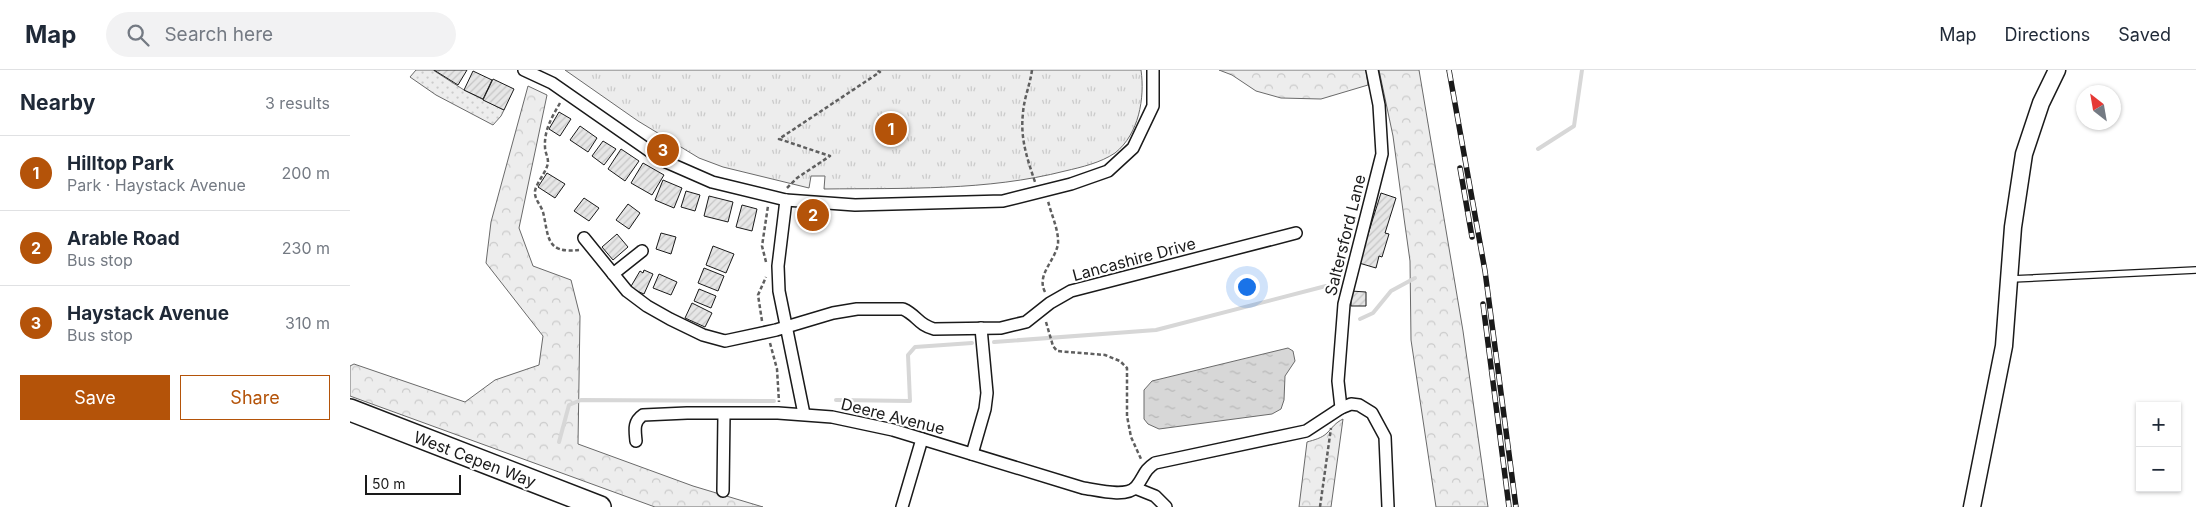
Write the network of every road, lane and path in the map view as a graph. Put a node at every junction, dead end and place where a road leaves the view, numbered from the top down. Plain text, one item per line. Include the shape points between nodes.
1 (524, 70) edge
2 (876, 70) edge
3 (1032, 70) edge
4 (1154, 70) edge
5 (1372, 70) edge
6 (2058, 73) edge
7 (566, 94) junction
8 (787, 188) dead end
9 (1042, 192) junction
10 (786, 200) junction
11 (1296, 233) dead end
12 (587, 243) joint
13 (642, 251) dead end
14 (2196, 270) edge
15 (614, 274) junction
16 (2009, 279) junction
17 (1050, 302) junction
18 (786, 326) junction
19 (981, 328) junction
20 (1048, 329) dead end
21 (350, 410) edge
22 (1336, 411) junction
23 (724, 414) junction
24 (804, 414) junction
25 (922, 438) junction
26 (636, 441) dead end
27 (972, 454) junction
28 (1146, 469) junction
29 (1135, 488) junction
30 (723, 491) dead end
31 (600, 507) edge
32 (902, 507) edge
33 (1166, 507) edge
34 (1320, 507) edge
35 (1388, 507) edge
36 (1972, 507) edge

1 - 7 street via 552,83
2 - 8 path via 880,72 779,139 830,156
3 - 9 path via 1021,135
4 - 9 street via 1153,106 1133,148 1108,171
5 - 22 street, Saltersford Lane via 1379,105 1382,154 1344,304
6 - 16 street via 2041,103 2024,154
7 - 10 street via 680,169 712,182
7 - 12 path via 545,135 548,162 535,191 550,243 568,251
9 - 10 street via 1003,201 973,203 855,205
9 - 17 path via 1058,243 1042,280
10 - 18 street via 778,266
11 - 17 street, Lancashire Drive via 1071,291
12 - 15 street, Lancashire Drive
13 - 15 street
14 - 16 lane
15 - 18 street, Lancashire Drive via 647,306 703,335 725,341 738,340
16 - 36 street via 2004,346
17 - 19 street, Lancashire Drive via 1026,322 1001,328
18 - 19 street, Lancashire Drive via 833,313 898,308 909,311 924,327
18 - 24 street
19 - 27 street via 987,394
20 - 28 path via 1056,351 1105,355 1127,368 1127,416 1131,437
21 - 31 highway, West Cepen Way
22 - 28 street via 1306,431 1170,458
22 - 34 path
22 - 35 street via 1351,404 1360,405 1379,423 1386,437
23 - 24 street, Deere Avenue
23 - 26 street, Deere Avenue via 643,415 634,426
23 - 30 street
24 - 25 street, Deere Avenue via 832,417
25 - 27 street, Deere Avenue
25 - 32 street
27 - 29 street, Deere Avenue via 1083,488 1106,492 1128,492
28 - 29 street
29 - 33 street via 1155,496

